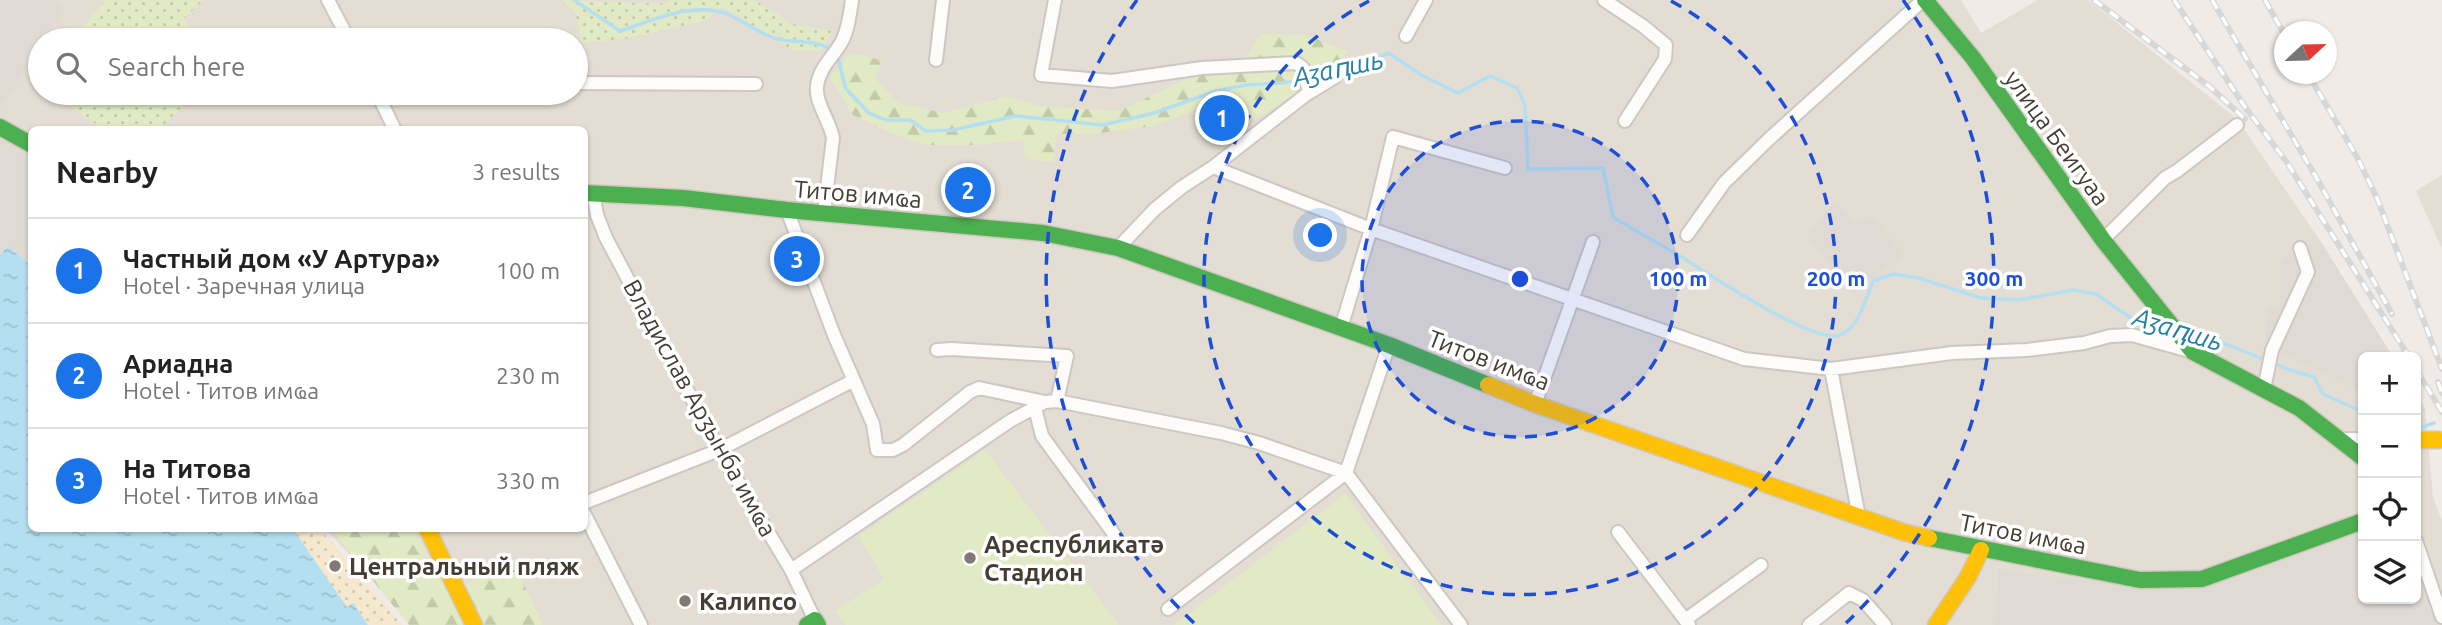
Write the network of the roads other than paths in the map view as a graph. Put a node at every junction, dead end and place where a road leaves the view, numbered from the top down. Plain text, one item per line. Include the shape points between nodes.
1 (328, 0) edge
2 (852, 0) edge
3 (943, 0) edge
4 (1055, 0) edge
5 (1426, 0) edge
6 (1604, 0) edge
7 (1924, 0) edge
8 (343, 28) edge
9 (1406, 36) dead end
10 (936, 60) dead end
11 (1335, 76) dead end
12 (588, 83) edge
13 (756, 84) dead end
14 (1308, 89) junction
15 (383, 105) edge
16 (1625, 121) dead end
17 (2236, 125) dead end
18 (393, 126) edge
19 (0, 127) edge
20 (28, 143) edge
21 (1213, 167) junction
22 (1505, 168) dead end
23 (589, 193) edge
24 (787, 210) junction
25 (824, 213) junction
26 (1371, 229) junction
27 (1687, 235) dead end
28 (2103, 240) junction
29 (1593, 242) dead end
30 (1118, 248) junction
31 (2301, 248) dead end
32 (1573, 301) junction
33 (1341, 328) junction
34 (1389, 345) junction
35 (937, 350) dead end
36 (2193, 352) junction
37 (1830, 369) junction
38 (854, 380) junction
39 (2265, 383) junction
40 (1046, 404) junction
41 (1535, 404) junction
42 (2337, 439) junction
43 (2358, 439) edge
44 (2421, 440) edge
45 (2439, 440) dead end
46 (719, 450) junction
47 (2358, 454) edge
48 (1346, 473) junction
49 (588, 501) edge
50 (1858, 517) junction
51 (588, 521) edge
52 (2358, 524) edge
53 (1618, 531) dead end
54 (428, 532) edge
55 (1114, 534) dead end
56 (1981, 550) junction
57 (2421, 556) edge
58 (1761, 565) dead end
59 (791, 570) junction
60 (1168, 609) dead end
61 (2442, 617) edge
62 (813, 623) edge
63 (1687, 623) edge
64 (474, 625) edge
65 (641, 625) edge
66 (1461, 625) edge
67 (1809, 625) edge
68 (1885, 625) edge
69 (1936, 625) edge

1 - 8 street
2 - 25 street via 842,42 817,85 834,138
3 - 10 street
4 - 14 street via 1041,75 1112,81 1202,68 1296,63 1303,68
5 - 9 street
6 - 16 street via 1666,45 1665,59
7 - 27 street via 1724,183
7 - 28 street, улица Беигуаа via 1973,58
11 - 14 street
12 - 13 street
14 - 21 street
15 - 18 street
17 - 28 street via 2165,177
19 - 20 street
21 - 26 street
21 - 30 street via 1156,209
22 - 26 street via 1393,137
23 - 24 street, Титов имҩа
23 - 46 street, Владислав Арӡынба имҩа via 606,238
24 - 25 street, Титов имҩа
24 - 38 street
25 - 30 street, Титов имҩа via 1043,233
26 - 32 street
26 - 33 street
28 - 36 street, улица Беигуаа
29 - 32 street
30 - 33 street, Титов имҩа
31 - 39 street via 2308,272 2272,350
32 - 37 street via 1744,359
32 - 41 street
33 - 34 street, Титов имҩа
34 - 41 street, Титов имҩа
34 - 48 street
35 - 40 street via 1067,356
36 - 37 street via 2132,335 2110,336 2027,350 1964,351
36 - 39 street
37 - 50 street
38 - 40 street via 873,424 877,450 903,445 979,388
38 - 46 street
39 - 42 street
40 - 48 street via 1221,433
40 - 55 street via 1042,436
40 - 59 street via 1010,421
41 - 50 street, Титов имҩа
42 - 43 street
42 - 47 street
44 - 45 street
46 - 49 street
46 - 59 street, Владислав Арӡынба имҩа
48 - 60 street
48 - 66 street
50 - 56 street, Титов имҩа
51 - 65 street
52 - 56 street, Титов имҩа via 2202,579 2140,580
53 - 63 street
54 - 64 street
56 - 69 street
57 - 61 street
58 - 63 street
59 - 62 street, Владислав Арӡынба имҩа
67 - 68 street via 1849,593 1863,600

